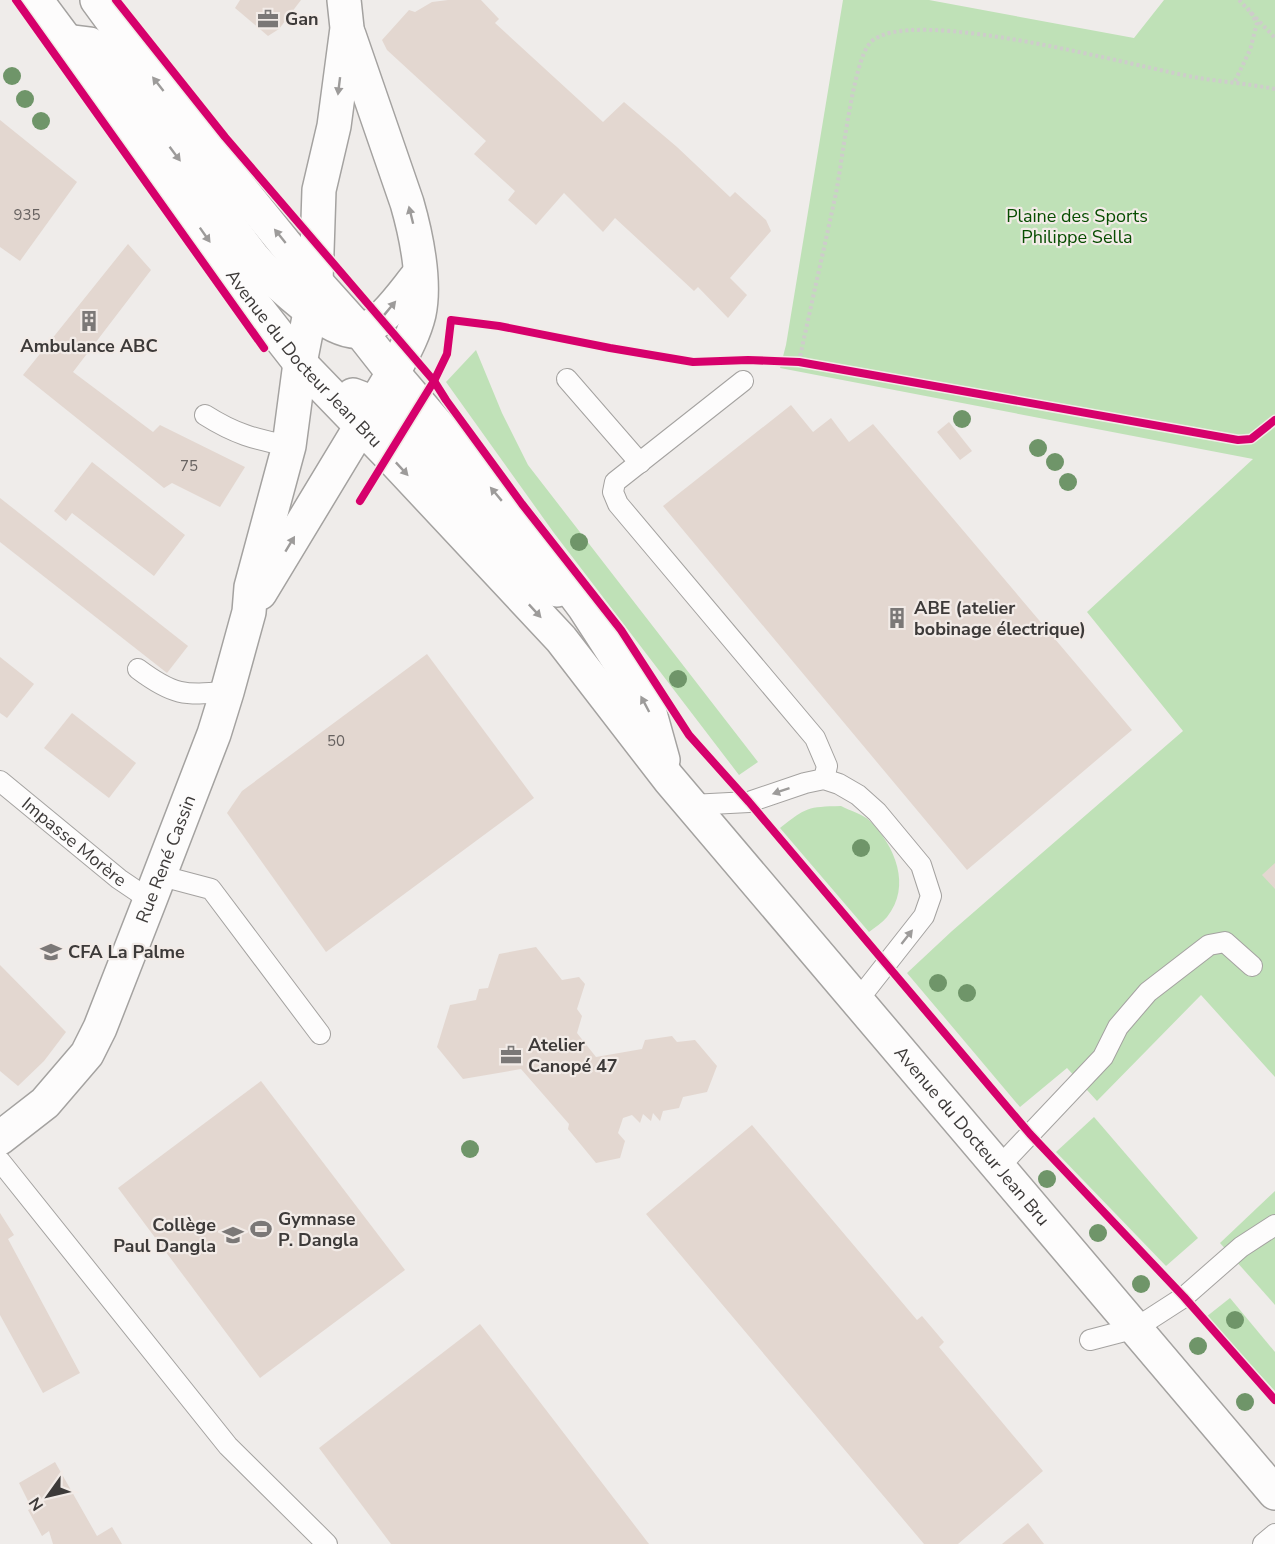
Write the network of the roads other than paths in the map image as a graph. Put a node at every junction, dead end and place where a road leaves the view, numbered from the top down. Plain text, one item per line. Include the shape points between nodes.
1 (36, 0) edge
2 (97, 0) edge
3 (345, 14) edge
4 (66, 41) junction
5 (420, 273) junction
6 (313, 296) junction
7 (360, 331) junction
8 (300, 363) junction
9 (393, 373) junction
10 (567, 379) dead end
11 (743, 381) dead end
12 (327, 391) junction
13 (205, 415) dead end
14 (367, 415) junction
15 (291, 430) junction
16 (640, 463) junction
17 (249, 612) junction
18 (598, 629) junction
19 (138, 669) dead end
20 (227, 692) junction
21 (669, 779) junction
22 (824, 779) junction
23 (0, 781) edge
24 (691, 805) junction
25 (154, 887) junction
26 (1252, 966) dead end
27 (858, 1000) junction
28 (320, 1034) dead end
29 (0, 1138) edge
30 (0, 1161) edge
31 (998, 1168) junction
32 (1275, 1225) edge
33 (1136, 1328) junction
34 (1090, 1340) dead end
35 (1275, 1493) edge
36 (1275, 1534) edge
37 (327, 1544) edge
38 (1263, 1544) edge

1 - 4 main road, Avenue du Docteur Jean Bru
6 -> 2 main road, Avenue du Docteur Jean Bru
5 -> 3 main road via 408,203
3 -> 6 main road via 334,126 319,190
4 -> 6 main road via 90,44 106,61 252,256 275,281
4 -> 8 main road, Avenue du Docteur Jean Bru via 243,290
7 -> 5 main road via 381,319
5 - 9 main road via 419,314
6 - 7 main road, Avenue du Docteur Jean Bru
6 - 8 main road
7 - 9 main road, Avenue du Docteur Jean Bru
8 - 12 main road, Avenue du Docteur Jean Bru
8 - 15 main road
9 - 14 main road
18 -> 9 main road, Avenue du Docteur Jean Bru via 524,527
10 - 16 lane
11 - 16 lane
12 - 14 main road, Avenue du Docteur Jean Bru
12 - 15 main road via 309,400
13 - 15 lane via 252,438
17 -> 14 main road
14 - 18 main road via 420,441 553,586
14 -> 21 main road, Avenue du Docteur Jean Bru via 561,639
15 - 17 main road via 251,587
16 - 22 lane via 615,483 613,492 618,504 815,738 827,766
17 - 20 main road, Rue René Cassin
21 -> 18 main road, Avenue du Docteur Jean Bru via 648,706
19 - 20 lane via 159,685 188,694
20 - 25 main road, Rue René Cassin
21 - 24 main road, Avenue du Docteur Jean Bru
22 -> 24 lane via 749,802
27 -> 22 lane via 924,916 931,896 921,865 877,812 858,795
23 - 25 lane, Impasse Morère via 119,879
24 - 27 main road, Avenue du Docteur Jean Bru
25 - 28 lane, Impasse Morère via 211,889
25 - 29 main road, Rue René Cassin via 87,1053 45,1103
26 - 31 lane via 1225,942 1215,943 1148,992 1118,1027 1103,1057
27 - 31 main road, Avenue du Docteur Jean Bru
30 - 37 lane via 228,1446
31 - 33 main road, Avenue du Docteur Jean Bru
32 - 33 lane via 1241,1247 1184,1297
33 - 34 lane
33 - 35 main road, Avenue du Docteur Jean Bru
36 - 38 lane

